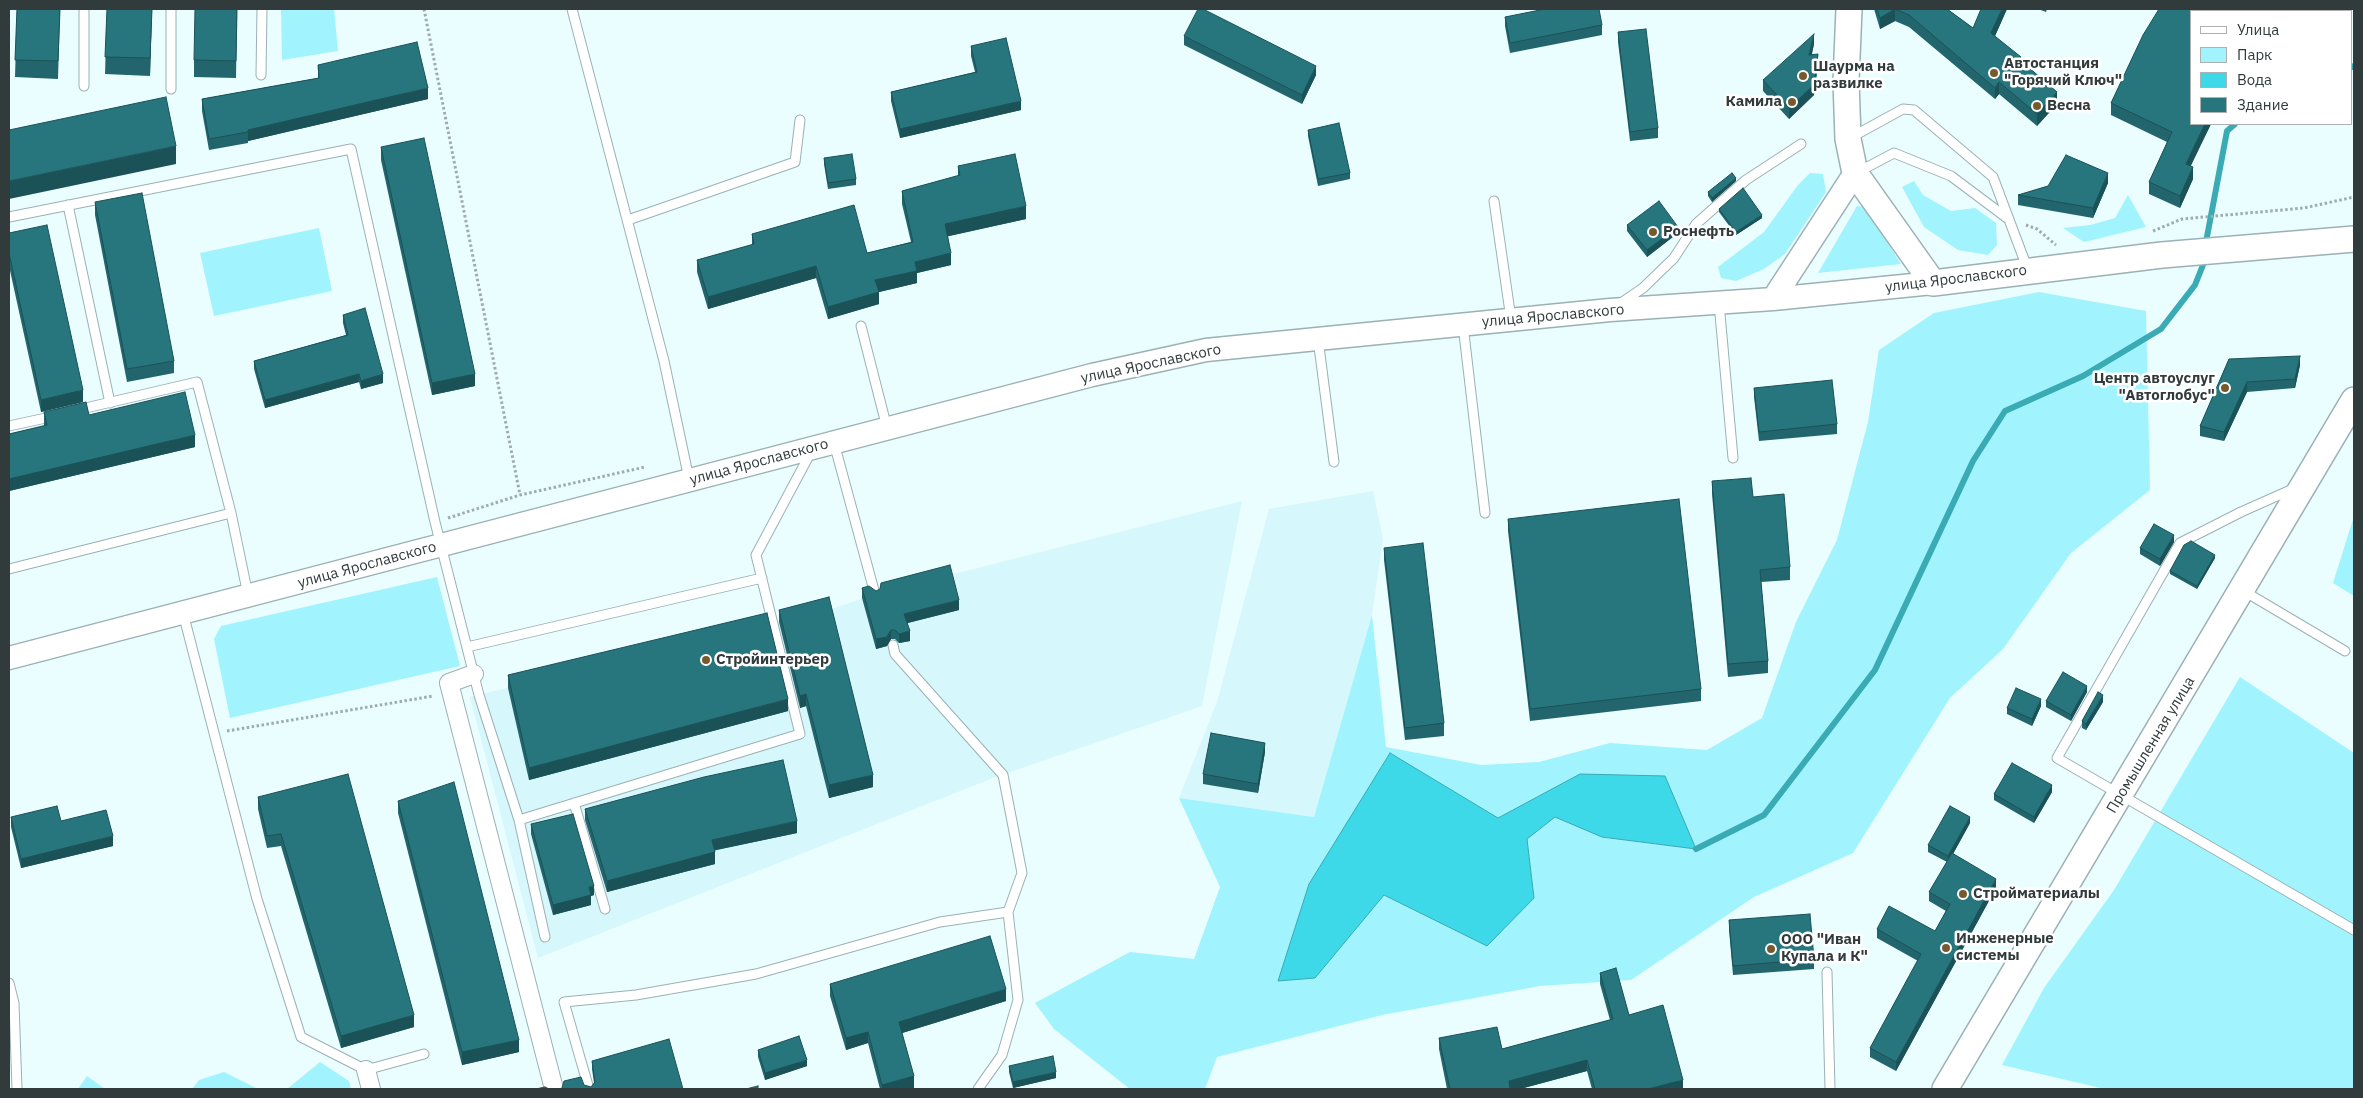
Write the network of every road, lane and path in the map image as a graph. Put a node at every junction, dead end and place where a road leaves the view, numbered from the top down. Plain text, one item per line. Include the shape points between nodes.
1 (84, 9) edge
2 (172, 9) edge
3 (262, 9) edge
4 (424, 9) edge
5 (572, 9) edge
6 (1849, 9) edge
7 (261, 76) dead end
8 (84, 86) dead end
9 (171, 89) dead end
10 (800, 120) dead end
11 (1848, 139) junction
12 (1801, 144) dead end
13 (1855, 173) junction
14 (2354, 196) edge
15 (1494, 201) dead end
16 (68, 205) junction
17 (9, 217) edge
18 (2007, 218) junction
19 (628, 220) junction
20 (2152, 232) dead end
21 (2354, 239) edge
22 (2058, 246) dead end
23 (2028, 271) junction
24 (1933, 283) junction
25 (1773, 299) junction
26 (1719, 303) junction
27 (1610, 310) junction
28 (1511, 320) junction
29 (1462, 324) junction
30 (861, 326) dead end
31 (1318, 339) junction
32 (2354, 400) edge
33 (110, 403) junction
34 (9, 426) edge
35 (887, 429) junction
36 (823, 445) junction
37 (1733, 458) dead end
38 (1334, 462) dead end
39 (689, 480) junction
40 (2305, 484) junction
41 (520, 495) dead end
42 (1485, 512) dead end
43 (231, 513) junction
44 (442, 545) junction
45 (9, 569) edge
46 (762, 578) junction
47 (2242, 590) junction
48 (875, 594) edge
49 (248, 596) junction
50 (183, 612) junction
51 (893, 644) edge
52 (467, 647) junction
53 (2345, 651) dead end
54 (9, 658) edge
55 (474, 674) junction
56 (451, 693) junction
57 (214, 734) junction
58 (2121, 795) junction
59 (574, 803) junction
60 (519, 820) junction
61 (605, 909) dead end
62 (1008, 912) junction
63 (2354, 930) edge
64 (545, 937) dead end
65 (1827, 972) dead end
66 (9, 983) edge
67 (424, 1054) dead end
68 (366, 1070) junction
69 (17, 1089) edge
70 (371, 1089) edge
71 (554, 1089) edge
72 (589, 1089) edge
73 (978, 1089) edge
74 (1830, 1089) edge
75 (1945, 1089) edge

1 - 8 lane
2 - 9 lane
3 - 7 lane
4 - 41 path
5 - 19 lane
6 - 11 main road
10 - 19 lane via 795,162
11 - 13 main road
11 - 18 lane via 1903,109 1914,110 1993,177
12 - 27 lane via 1746,180 1696,224 1674,258 1644,288
13 - 18 lane via 1894,154 1951,176
13 - 24 main road
13 - 25 street
14 - 20 path via 2304,208 2182,219
15 - 28 lane
16 - 17 lane
16 - 33 lane
16 - 44 lane via 351,149
18 - 22 path via 2037,229
18 - 23 lane
19 - 39 lane via 664,361
21 - 23 main road, улица Ярославского via 2162,255
23 - 24 main road, улица Ярославского
24 - 25 street, улица Ярославского
25 - 26 street, улица Ярославского
26 - 27 street, улица Ярославского
26 - 37 lane
27 - 28 street, улица Ярославского
28 - 29 street, улица Ярославского
29 - 31 street, улица Ярославского
29 - 42 lane
30 - 35 lane
31 - 35 street, улица Ярославского via 1206,350 1092,375
31 - 38 lane
32 - 40 main road, Промышленная улица
33 - 34 lane
33 - 43 lane via 197,382
35 - 36 street, улица Ярославского
36 - 39 street, улица Ярославского
36 - 46 lane via 756,554
36 - 48 lane
39 - 44 street, улица Ярославского
40 - 47 main road, Промышленная улица
40 - 58 lane via 2180,542 2057,758
43 - 45 lane
43 - 49 lane
44 - 49 street, улица Ярославского
44 - 52 lane
46 - 52 lane
46 - 59 lane via 800,734
47 - 53 lane
47 - 58 main road, Промышленная улица
49 - 50 street, улица Ярославского
50 - 54 street, улица Ярославского
50 - 57 lane
51 - 62 lane via 895,654 1003,775 1022,873
52 - 55 lane
55 - 56 street via 449,683
55 - 60 lane
56 - 57 path
56 - 71 street
57 - 68 lane via 257,899 301,1037
58 - 63 lane
58 - 75 main road, Промышленная улица
59 - 60 lane
59 - 61 lane
60 - 64 lane
62 - 72 lane via 940,922 756,974 636,995 564,1002
62 - 73 lane via 1018,1000 1002,1055
65 - 74 lane
66 - 69 lane via 14,1003
67 - 68 lane
68 - 70 street

